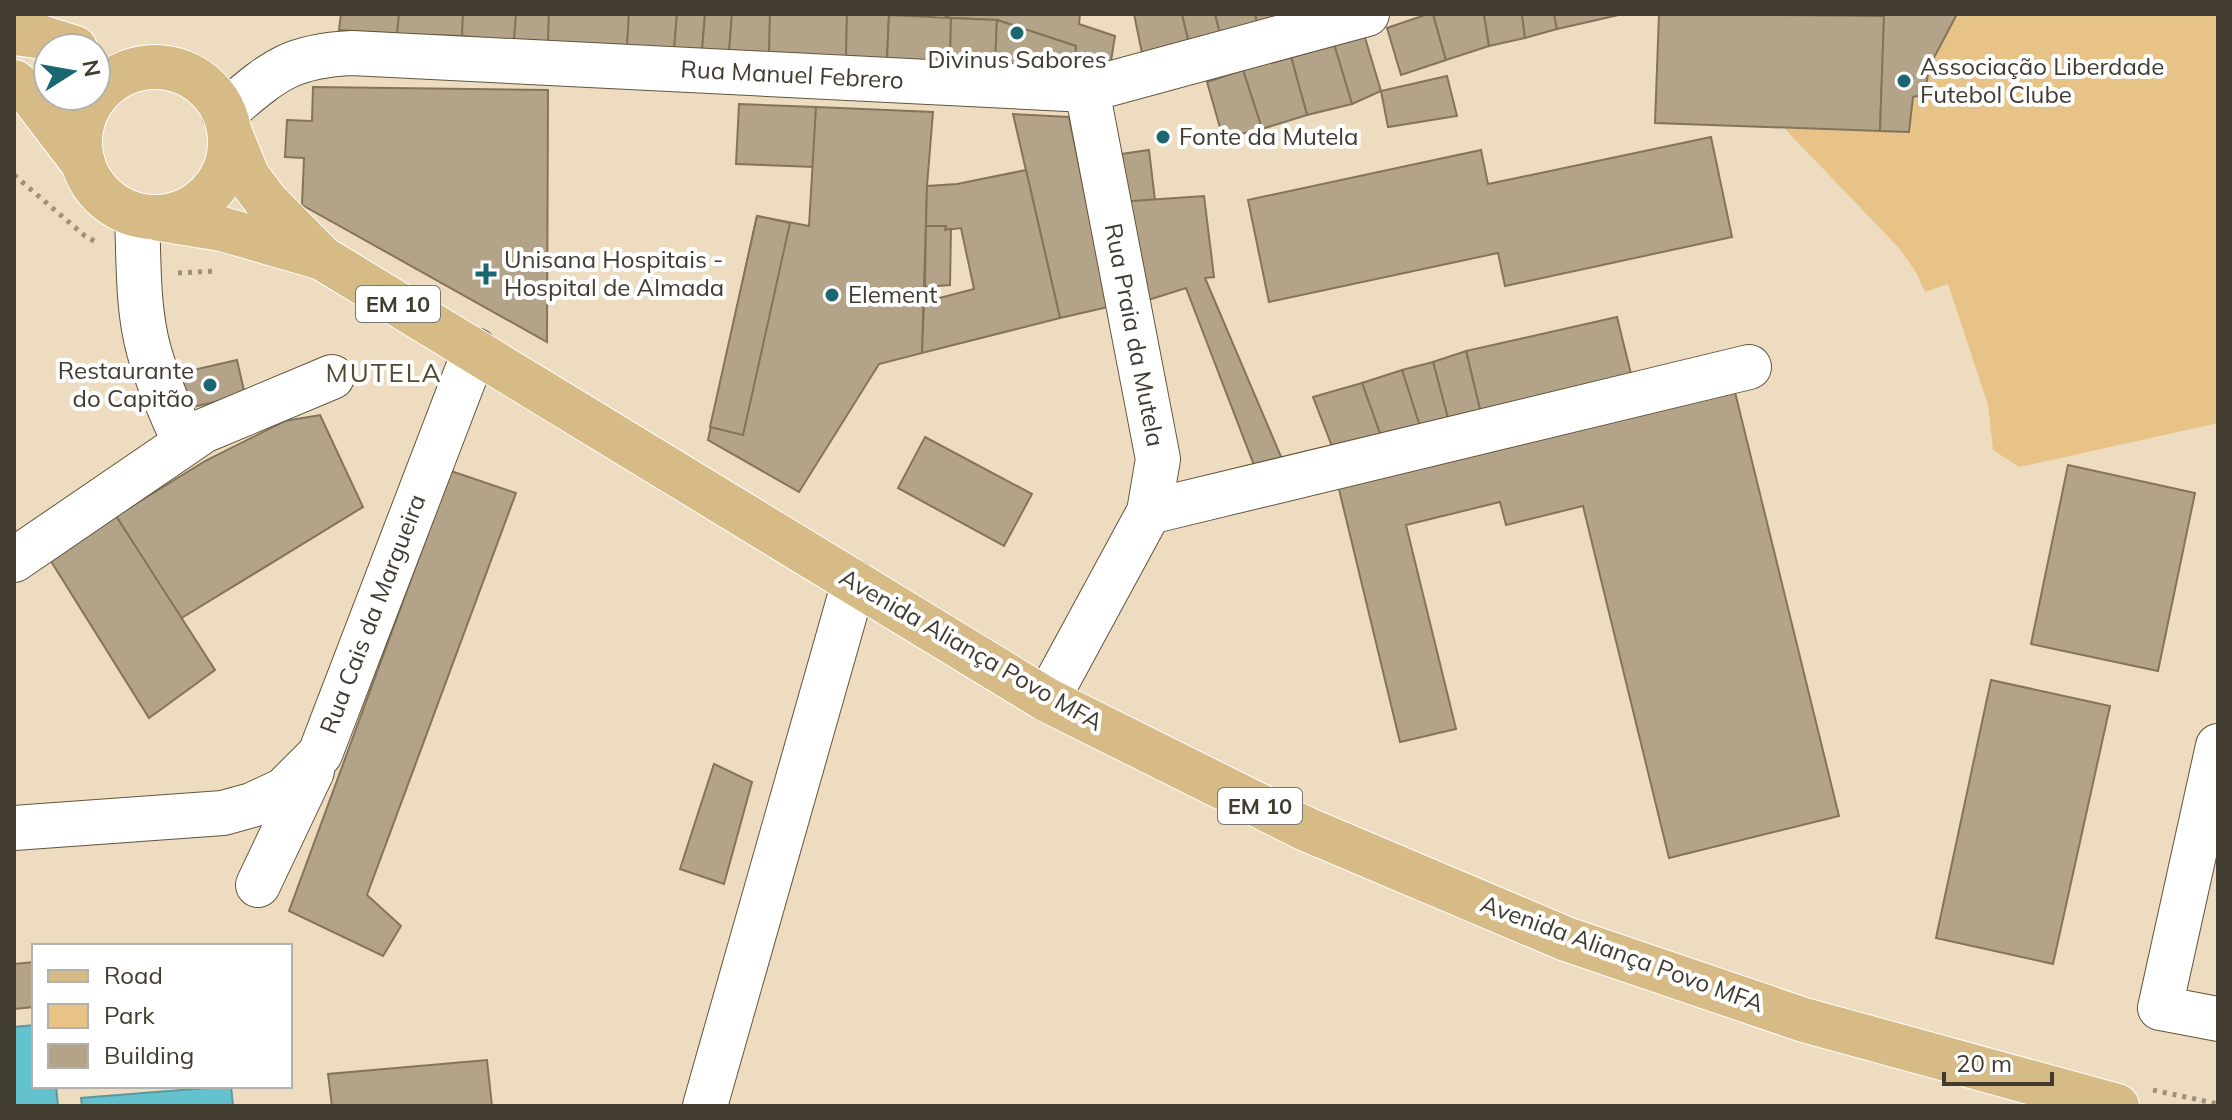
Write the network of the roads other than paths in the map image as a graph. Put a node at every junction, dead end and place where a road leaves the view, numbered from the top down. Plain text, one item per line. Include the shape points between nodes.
1 (1367, 14) edge
2 (112, 56) edge
3 (160, 67) junction
4 (14, 82) edge
5 (1087, 90) junction
6 (227, 123) junction
7 (83, 163) junction
8 (145, 217) junction
9 (322, 258) junction
10 (475, 350) junction
11 (1749, 367) dead end
12 (332, 377) dead end
13 (185, 443) junction
14 (1149, 512) junction
15 (14, 560) edge
16 (854, 582) junction
17 (1047, 700) junction
18 (2218, 746) edge
19 (320, 754) junction
20 (14, 828) edge
21 (258, 885) dead end
22 (2218, 1019) edge
23 (2131, 1097) edge
24 (705, 1106) edge

1 - 5 street, Rua Manuel Febrero
2 - 3 main road, EM 10
3 - 6 main road, EM 10 via 199,81 214,95
3 - 7 main road, EM 10 via 120,75 90,104 79,143
4 - 7 main road, EM 10 via 31,95
5 - 6 street, Rua Manuel Febrero via 352,53 317,55 286,66 267,77
5 - 14 street, Rua Praia da Mutela via 1158,459
6 - 8 main road via 230,154 215,189 188,211
6 - 9 main road, Avenida Aliança Povo MFA / EM 10 via 248,177
7 - 8 main road, EM 10 via 104,198 120,210
8 - 9 main road, Avenida Aliança Povo MFA / EM 10 via 222,229
8 - 13 street via 142,305 148,349
9 - 10 main road, Avenida Aliança Povo MFA / EM 10
10 - 16 main road, Avenida Aliança Povo MFA / EM 10
10 - 19 street, Rua Cais da Margueira
11 - 14 street
12 - 13 street
13 - 15 street
14 - 17 street, Rua Praia da Mutela
16 - 17 main road, Avenida Aliança Povo MFA / EM 10
16 - 24 street
17 - 23 main road, Avenida Aliança Povo MFA / EM 10 via 1306,829 1566,939 1804,1020
18 - 22 street via 2160,1008
19 - 20 street, Rua Cais da Margueira via 284,790 223,813
19 - 21 street

